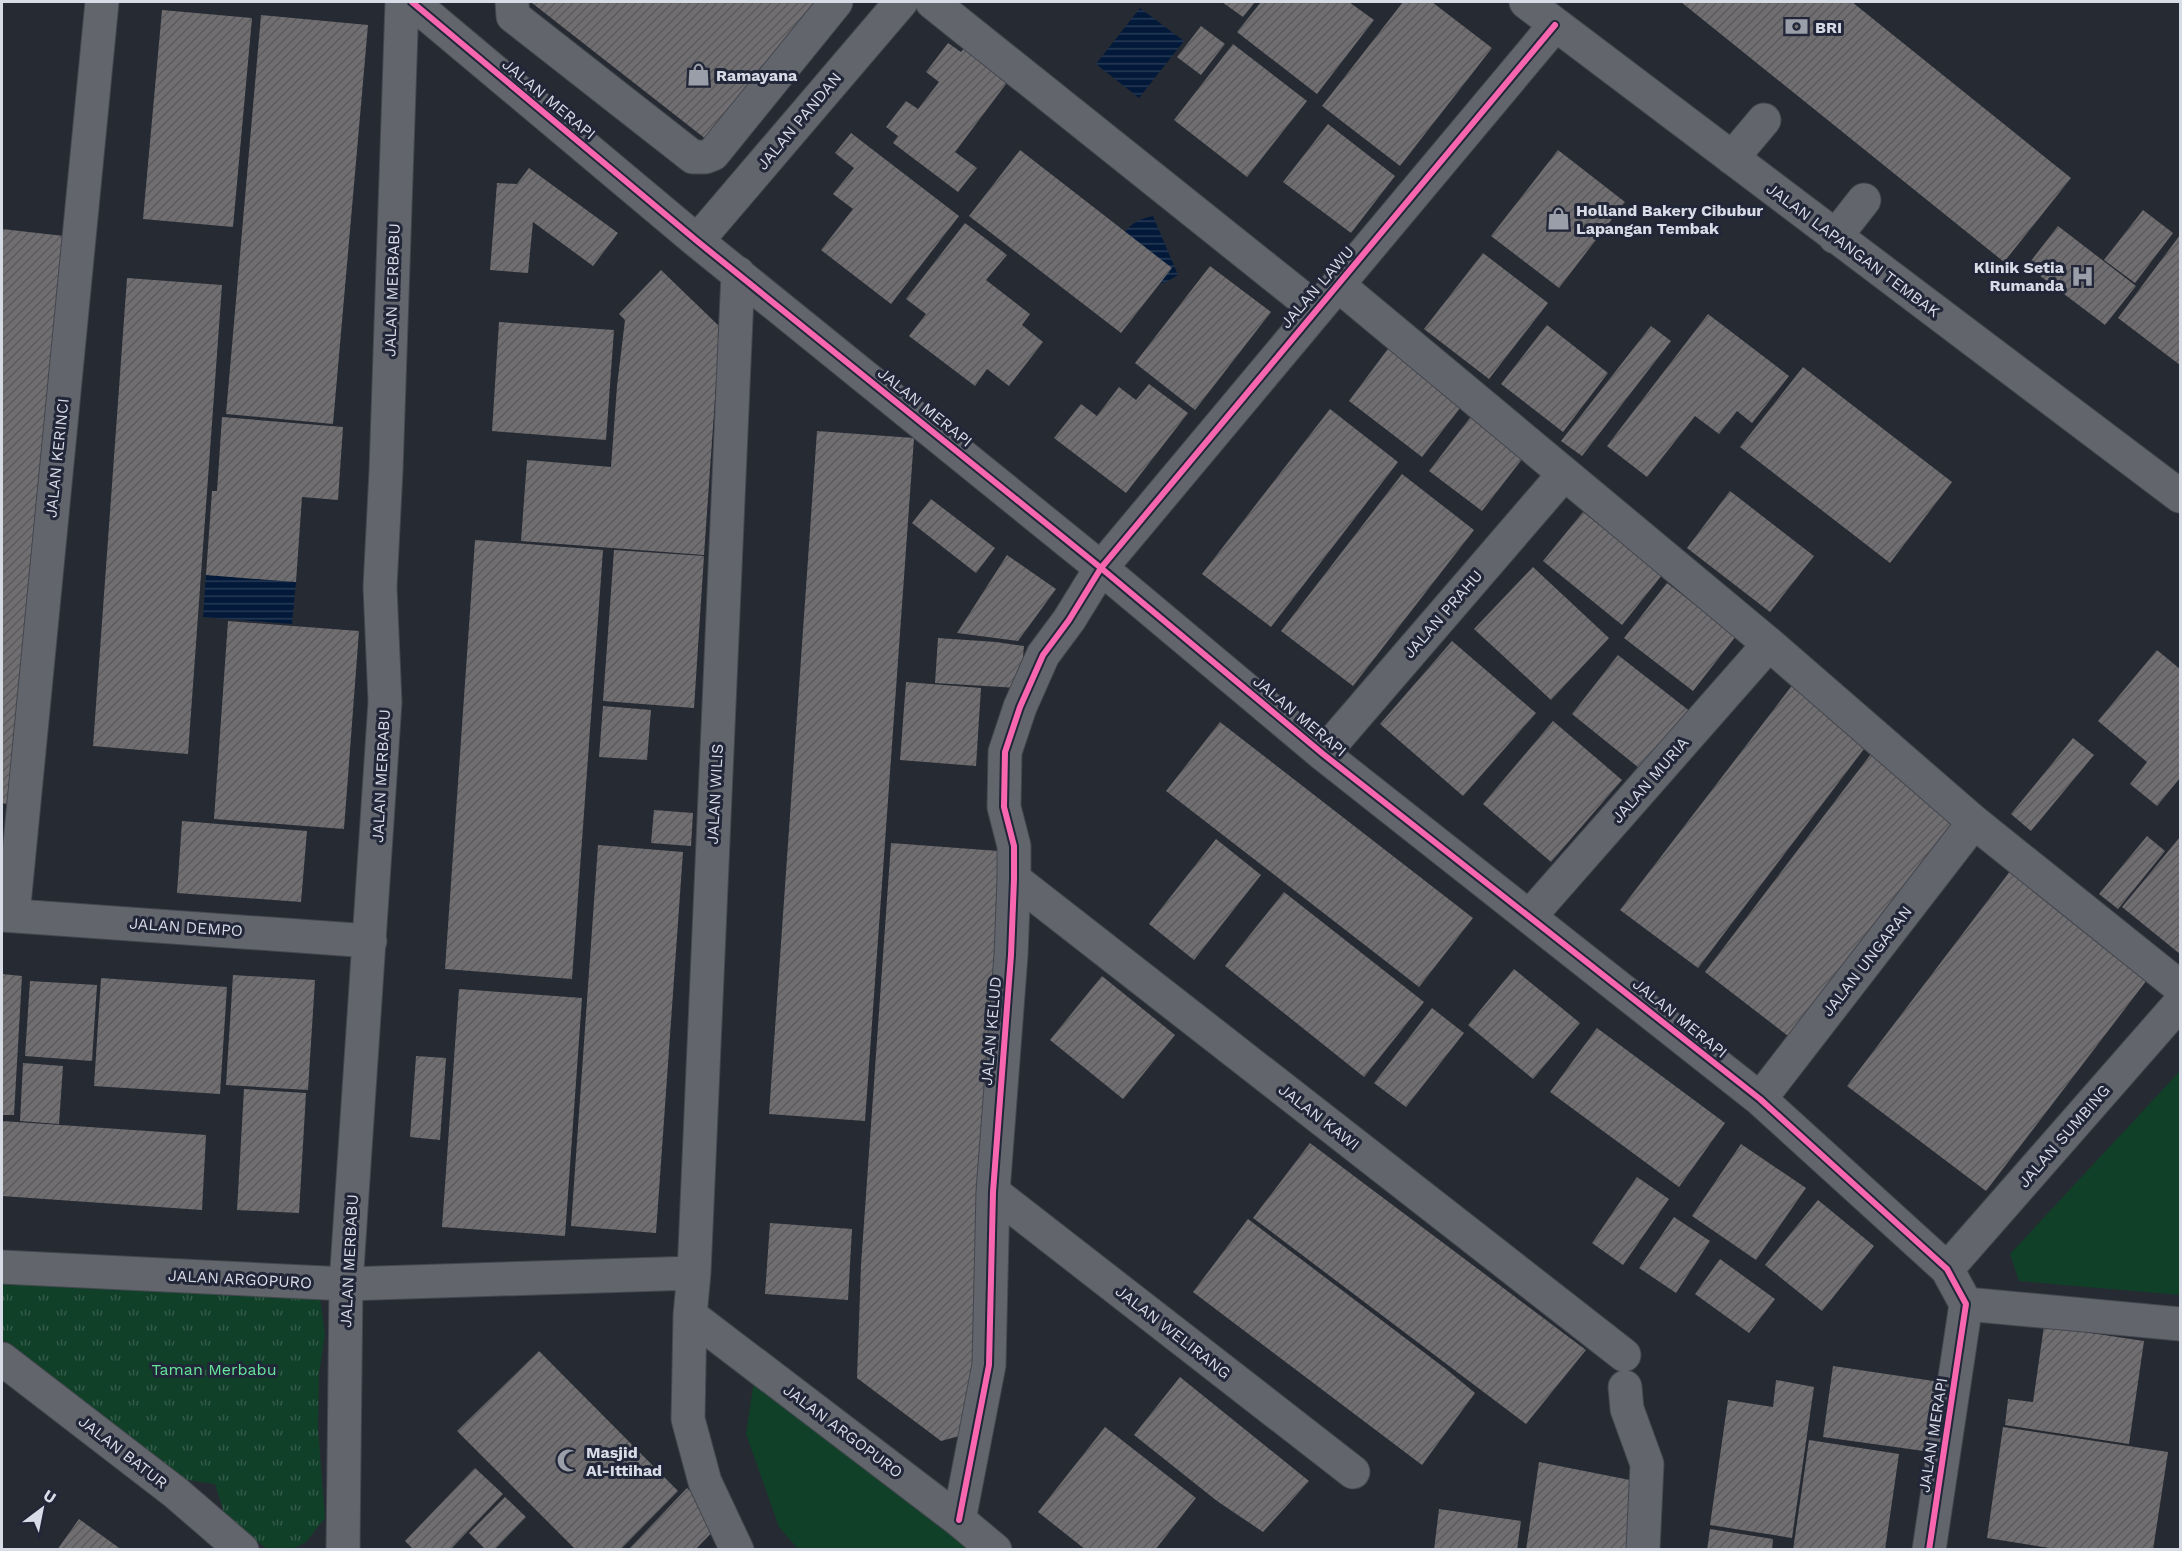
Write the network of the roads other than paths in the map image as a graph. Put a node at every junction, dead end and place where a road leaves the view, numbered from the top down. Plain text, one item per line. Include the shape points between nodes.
1 (102, 2) edge
2 (402, 2) edge
3 (412, 2) edge
4 (512, 2) edge
5 (836, 2) edge
6 (901, 2) edge
7 (932, 2) edge
8 (1526, 2) edge
9 (1555, 25) junction
10 (1764, 120) dead end
11 (1732, 158) junction
12 (1864, 200) dead end
13 (1835, 237) junction
14 (697, 241) junction
15 (738, 273) junction
16 (1338, 285) junction
17 (1316, 309) junction
18 (1564, 474) junction
19 (2181, 496) edge
20 (1101, 568) junction
21 (1769, 644) junction
22 (1323, 754) junction
23 (1974, 822) junction
24 (1014, 879) junction
25 (7, 915) edge
26 (1530, 916) junction
27 (370, 941) junction
28 (2181, 987) edge
29 (2181, 1003) edge
30 (1760, 1099) junction
31 (993, 1192) junction
32 (2, 1267) edge
33 (1947, 1269) junction
34 (694, 1273) junction
35 (346, 1284) junction
36 (1966, 1304) junction
37 (690, 1315) junction
38 (2181, 1324) edge
39 (1624, 1354) dead end
40 (2, 1359) edge
41 (1625, 1387) dead end
42 (1353, 1472) dead end
43 (959, 1520) junction
44 (242, 1550) edge
45 (343, 1550) edge
46 (737, 1550) edge
47 (995, 1550) edge
48 (1643, 1550) edge
49 (1929, 1550) edge

1 - 25 street, JALAN KERINCI
2 - 27 street, JALAN MERBABU via 380,586 385,702
3 - 14 street, JALAN MERAPI
4 - 5 street via 513,16 693,157 705,157 713,154
6 - 14 street, JALAN PANDAN
7 - 17 street
8 - 9 street, JALAN LAPANGAN TEMBAK
9 - 11 street, JALAN LAPANGAN TEMBAK
9 - 16 street, JALAN LAWU
10 - 11 street
11 - 13 street, JALAN LAPANGAN TEMBAK
12 - 13 street
13 - 19 street, JALAN LAPANGAN TEMBAK
14 - 15 street, JALAN MERAPI
15 - 20 street, JALAN MERAPI
15 - 34 street, JALAN WILIS
16 - 17 street, JALAN LAWU
16 - 18 street
17 - 20 street, JALAN LAWU
18 - 21 street
18 - 22 street, JALAN PRAHU
20 - 22 street, JALAN MERAPI
20 - 24 street, JALAN KELUD via 1043,655 1005,752 1004,807 1014,846
21 - 23 street
21 - 26 street, JALAN MURIA
22 - 26 street, JALAN MERAPI
23 - 28 street
23 - 30 street, JALAN UNGARAN
24 - 31 street, JALAN KELUD
24 - 39 street, JALAN KAWI
25 - 27 street, JALAN DEMPO
26 - 30 street, JALAN MERAPI
27 - 35 street, JALAN MERBABU
29 - 33 street, JALAN SUMBING
30 - 33 street, JALAN MERAPI
31 - 42 street, JALAN WELIRANG
31 - 43 street, JALAN KELUD via 989,1365
32 - 35 street, JALAN ARGOPURO
33 - 36 street, JALAN MERAPI
34 - 35 street, JALAN ARGOPURO
34 - 37 street, JALAN WILIS
35 - 45 street, JALAN MERBABU
36 - 38 street
36 - 49 street, JALAN MERAPI
37 - 43 street, JALAN ARGOPURO
37 - 46 street, JALAN WILIS via 688,1419 705,1482
40 - 44 street, JALAN BATUR via 176,1493
41 - 48 street via 1627,1409 1647,1464
43 - 47 street, JALAN ARGOPURO

